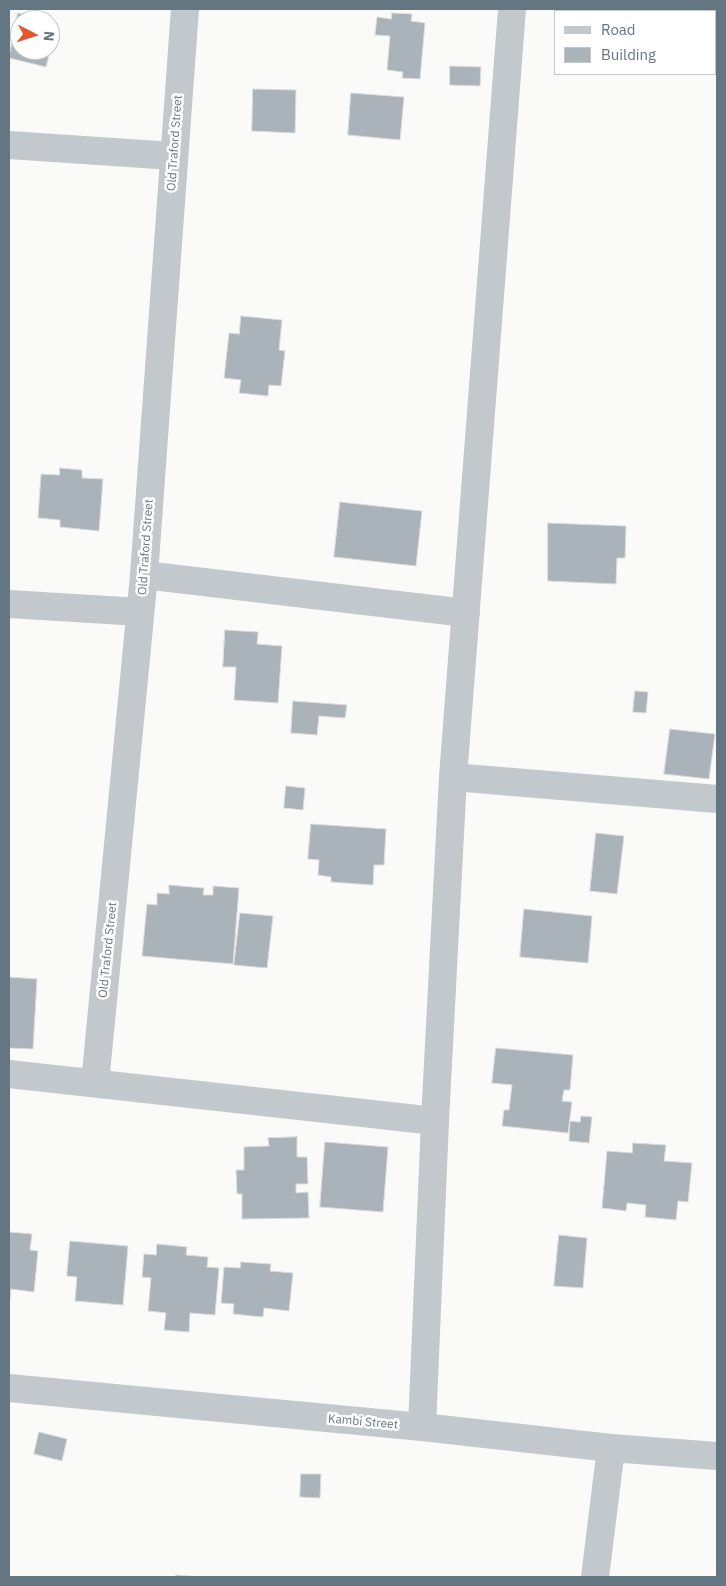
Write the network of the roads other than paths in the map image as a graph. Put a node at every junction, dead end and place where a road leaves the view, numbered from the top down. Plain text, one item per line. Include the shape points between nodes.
1 (185, 9) edge
2 (512, 9) edge
3 (9, 144) edge
4 (173, 156) junction
5 (144, 575) junction
6 (9, 604) edge
7 (140, 612) junction
8 (466, 612) junction
9 (453, 777) junction
10 (717, 799) edge
11 (9, 1074) edge
12 (95, 1083) junction
13 (434, 1121) junction
14 (9, 1388) edge
15 (422, 1427) junction
16 (611, 1448) junction
17 (717, 1456) edge
18 (595, 1577) edge

1 - 4 street, Old Traford Street
2 - 8 street
3 - 4 street
4 - 5 street, Old Traford Street
5 - 7 street, Old Traford Street
5 - 8 street
6 - 7 street
7 - 12 street, Old Traford Street
8 - 9 street
9 - 10 street
9 - 13 street
11 - 12 street
12 - 13 street
13 - 15 street
14 - 15 street, Kambi Street
15 - 16 street, Kambi Street
16 - 17 street, Kambi Street
16 - 18 street

